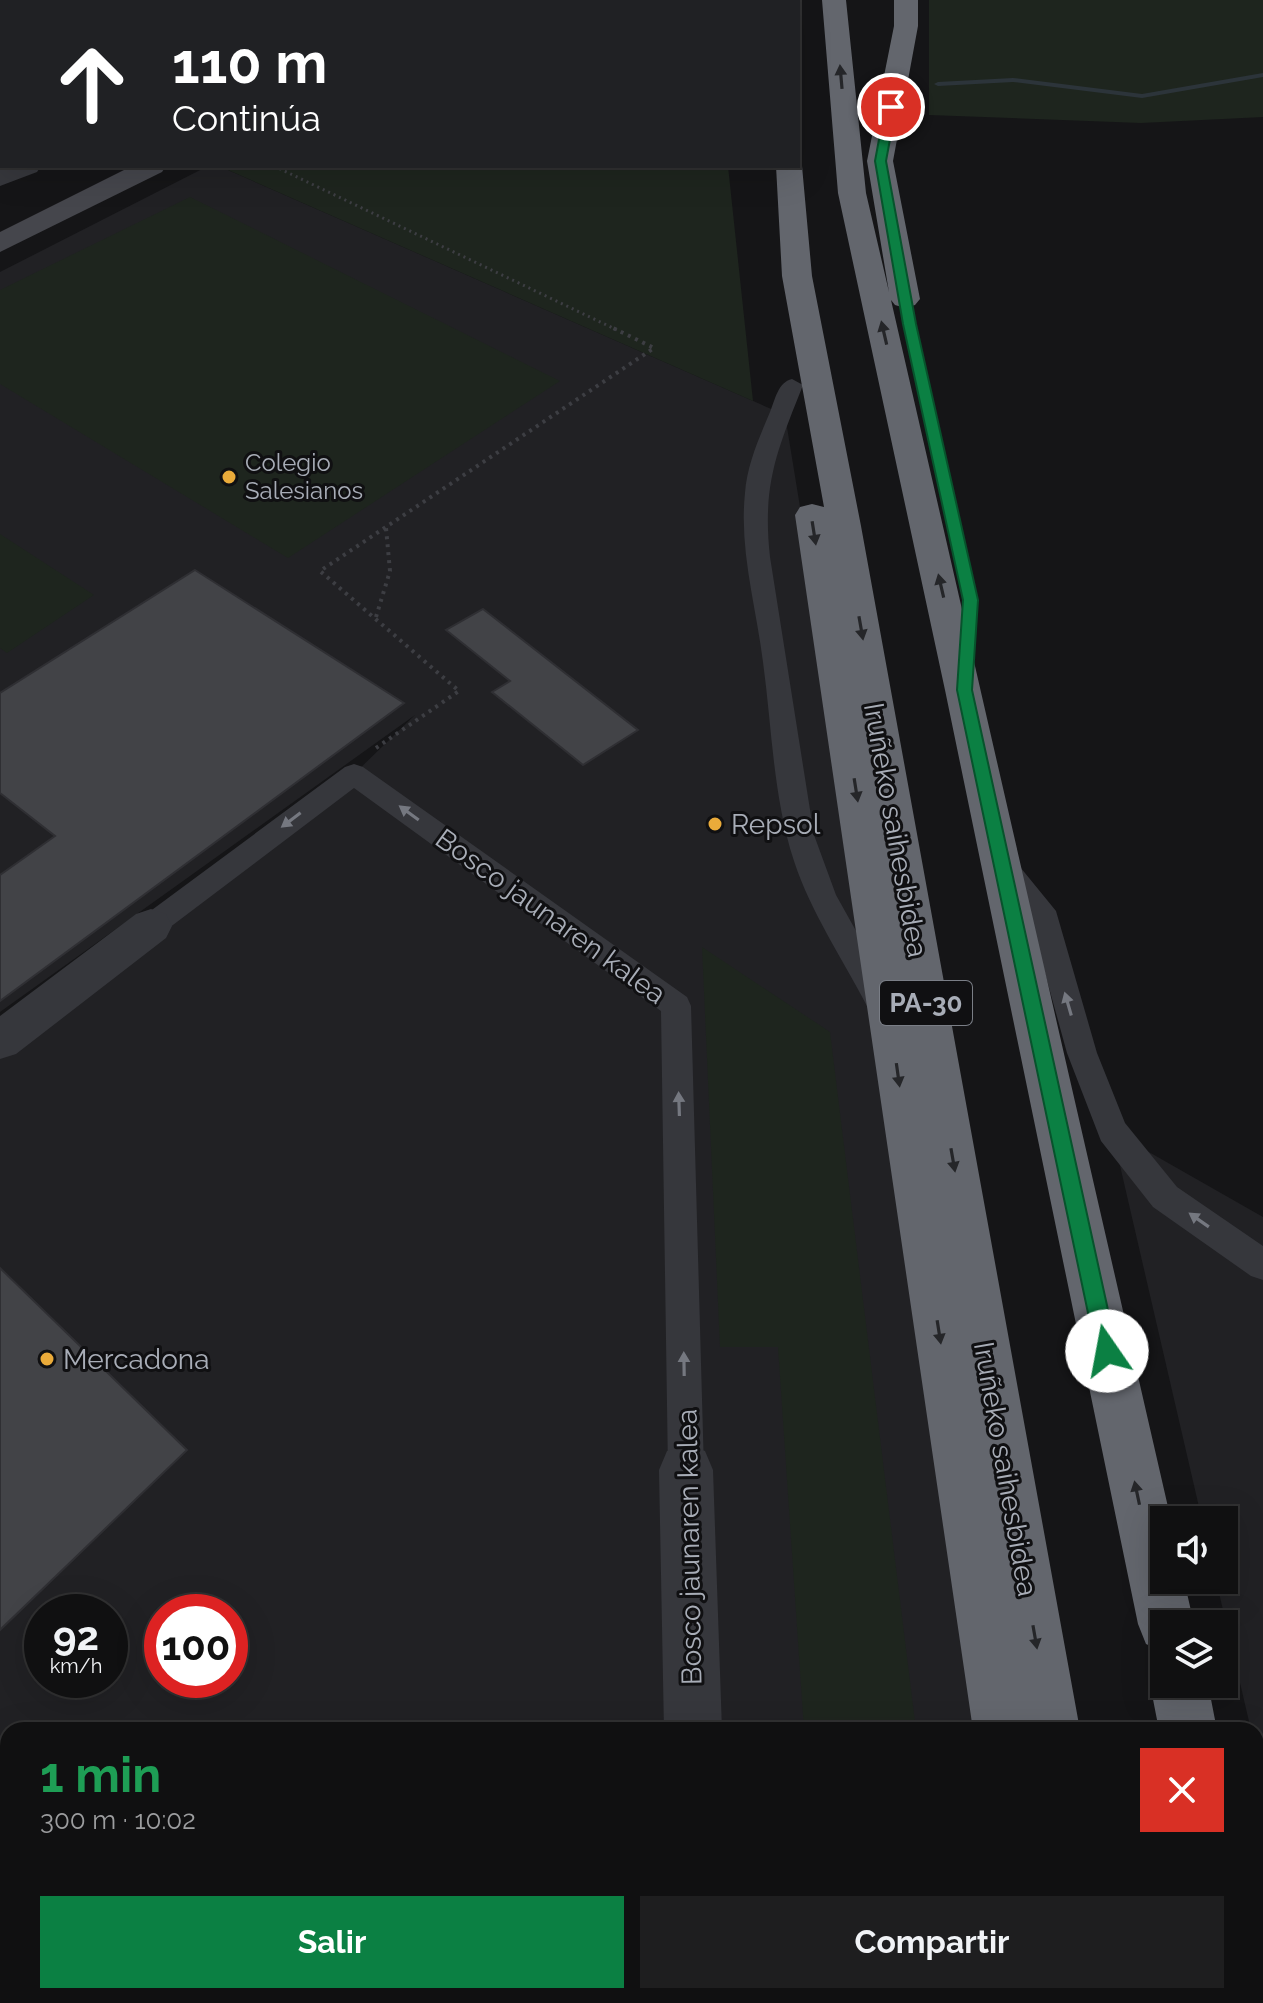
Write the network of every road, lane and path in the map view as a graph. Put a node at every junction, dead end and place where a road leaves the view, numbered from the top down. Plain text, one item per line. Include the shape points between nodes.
1 (834, 0) edge
2 (906, 0) edge
3 (23, 168) edge
4 (149, 168) edge
5 (278, 168) edge
6 (771, 169) edge
7 (0, 178) edge
8 (0, 243) edge
9 (792, 385) junction
10 (386, 527) junction
11 (376, 617) junction
12 (964, 690) junction
13 (354, 774) junction
14 (1002, 865) junction
15 (151, 926) joint
16 (890, 1020) junction
17 (0, 1041) edge
18 (1263, 1265) edge
19 (686, 1470) joint
20 (1163, 1610) edge
21 (1182, 1698) edge
22 (693, 1722) edge
23 (1001, 1722) edge
24 (1050, 1722) edge
25 (1186, 1722) edge

12 -> 1 highway via 852,193
2 - 12 highway via 906,26 880,161 970,600
3 - 7 street
4 - 8 street
5 - 10 path via 654,348
6 - 9 highway
6 -> 24 highway, Iruñeko saihesbidea / PA-30 via 797,276 844,526
9 -> 16 highway
9 - 16 lane via 766,448 756,492 756,543 790,780 808,860
10 - 11 path via 390,571
10 - 11 path via 320,571
11 - 13 path via 459,691 378,745
12 - 14 highway
13 -> 15 lane
19 -> 13 lane, Bosco jaunaren kalea via 676,1006
18 -> 14 lane via 1165,1197 1112,1131 1082,1053 1042,911
20 -> 14 highway
15 - 17 street
16 -> 23 highway
19 - 22 street, Bosco jaunaren kalea
21 - 25 highway

